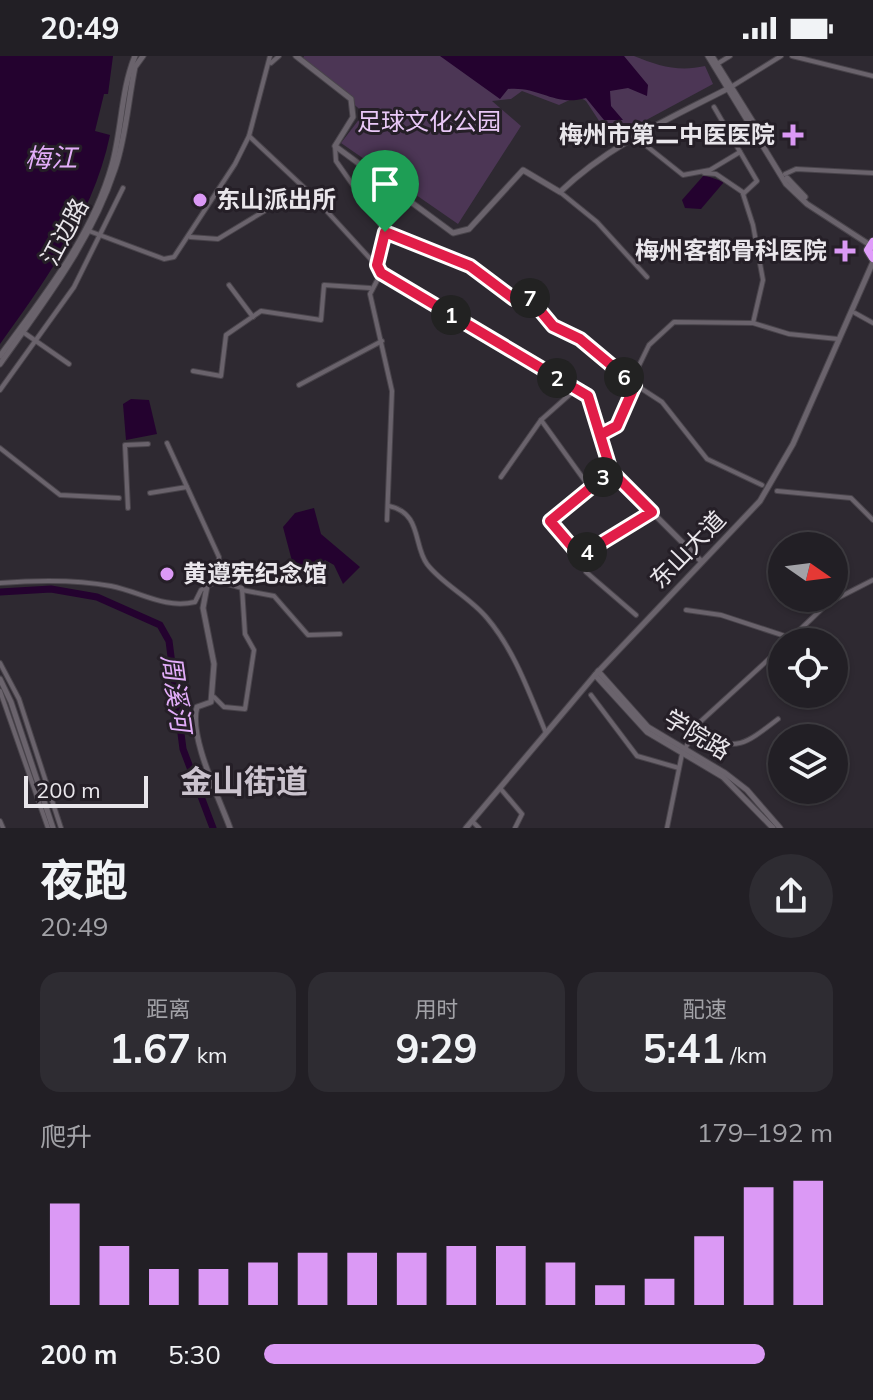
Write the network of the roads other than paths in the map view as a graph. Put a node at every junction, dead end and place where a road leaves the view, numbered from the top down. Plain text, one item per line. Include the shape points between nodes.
1 (140, 56) edge
2 (270, 56) edge
3 (279, 56) edge
4 (710, 56) edge
5 (730, 56) edge
6 (781, 56) edge
7 (792, 56) edge
8 (298, 57) edge
9 (271, 63) junction
10 (717, 64) junction
11 (873, 76) edge
12 (731, 87) junction
13 (714, 107) dead end
14 (249, 136) junction
15 (639, 140) dead end
16 (335, 146) junction
17 (740, 152) junction
18 (700, 172) junction
19 (873, 173) edge
20 (785, 174) junction
21 (123, 188) dead end
22 (309, 192) junction
23 (560, 192) junction
24 (744, 193) junction
25 (89, 231) junction
26 (385, 232) junction
27 (102, 237) junction
28 (190, 237) dead end
29 (871, 243) edge
30 (873, 260) edge
31 (377, 265) junction
32 (381, 273) junction
33 (647, 277) dead end
34 (229, 285) dead end
35 (370, 288) junction
36 (855, 313) dead end
37 (253, 317) junction
38 (753, 323) junction
39 (873, 323) edge
40 (23, 332) junction
41 (839, 339) junction
42 (382, 341) junction
43 (0, 356) edge
44 (0, 364) edge
45 (69, 364) dead end
46 (193, 371) dead end
47 (633, 384) junction
48 (299, 385) dead end
49 (576, 389) junction
50 (0, 390) edge
51 (541, 420) junction
52 (600, 435) junction
53 (167, 443) dead end
54 (148, 444) dead end
55 (0, 448) edge
56 (611, 471) junction
57 (501, 477) dead end
58 (762, 485) dead end
59 (187, 487) junction
60 (590, 488) junction
61 (777, 491) dead end
62 (150, 493) dead end
63 (119, 498) dead end
64 (389, 506) junction
65 (128, 508) dead end
66 (652, 512) junction
67 (387, 520) dead end
68 (873, 520) edge
69 (580, 556) junction
70 (701, 561) junction
71 (873, 580) edge
72 (217, 582) dead end
73 (0, 583) edge
74 (207, 586) junction
75 (242, 590) junction
76 (686, 610) dead end
77 (636, 615) dead end
78 (802, 628) edge
79 (768, 632) edge
80 (340, 634) dead end
81 (768, 660) edge
82 (0, 663) edge
83 (596, 673) junction
84 (0, 679) edge
85 (0, 691) edge
86 (591, 695) dead end
87 (214, 697) junction
88 (778, 719) dead end
89 (546, 733) junction
90 (692, 738) junction
91 (683, 752) junction
92 (679, 768) junction
93 (500, 788) junction
94 (0, 821) edge
95 (469, 824) edge
96 (3, 828) edge
97 (50, 828) edge
98 (61, 828) edge
99 (230, 828) edge
100 (479, 828) edge
101 (515, 828) edge
102 (667, 828) edge
103 (773, 828) edge
104 (780, 828) edge

1 - 25 main road, 江边路 via 115,169
1 - 43 main road, 江边路 via 111,167 85,230
2 - 9 street
3 - 9 street
4 - 10 main road
4 - 29 main road via 786,184 807,204
5 - 10 street
6 - 12 street
7 - 11 street
8 - 16 main road via 351,99 353,117
9 - 14 street
10 - 12 main road
12 - 20 main road
12 - 23 main road via 618,145
13 - 17 street
14 - 22 street
14 - 27 street via 174,257 164,259
15 - 18 street via 683,175
16 - 23 main road via 453,233 469,229 523,170
16 - 26 street via 336,161
17 - 18 street
17 - 24 street via 757,181
18 - 24 street via 716,174
19 - 20 street via 796,169
20 - 29 main road via 809,202
21 - 27 street
22 - 28 street via 299,203 271,207 218,239
22 - 31 street
23 - 33 street via 597,222
24 - 38 street via 763,280
25 - 27 street
25 - 40 main road, 江边路
26 - 31 street
26 - 47 street via 470,266 514,299 524,291 553,326 580,339
27 - 50 street via 74,287
29 - 30 highway
30 - 41 main road, 东山大道
31 - 32 main road
32 - 35 street
32 - 49 main road
34 - 37 street
35 - 37 street via 324,285 321,320 274,311
35 - 42 street
36 - 39 street
37 - 46 street via 226,335 221,376
38 - 41 street via 789,334
38 - 47 street via 674,322 649,345
40 - 44 main road, 江边路
40 - 45 street
41 - 70 main road, 东山大道 via 774,481
42 - 48 street
42 - 64 street via 392,391
47 - 52 street via 617,426
47 - 58 street via 662,402 707,459
49 - 51 street
49 - 52 main road via 588,396
51 - 57 street
51 - 60 street
52 - 56 main road
53 - 59 street
54 - 65 street via 125,445
55 - 63 street via 60,495
56 - 60 street
56 - 66 main road
59 - 62 street
59 - 72 street via 219,557
60 - 69 street via 550,521
61 - 68 street via 851,498
64 - 67 street
64 - 89 street via 415,525 424,561 478,607 510,649
66 - 69 street
66 - 70 main road
69 - 77 street via 586,572
70 - 83 main road, 东山大道
71 - 78 street via 828,603
73 - 74 street via 54,580 111,586 175,606 195,602
74 - 75 street via 217,581
74 - 87 main road via 203,608 214,664
75 - 80 street via 274,596 308,635
75 - 87 street via 245,634 254,650 245,709 224,707
76 - 79 street via 733,618
81 - 90 street via 700,722
82 - 98 street via 19,699
83 - 89 main road, 东山大道
83 - 91 main road, 学院路 via 647,732
84 - 97 main road
85 - 97 street
86 - 92 street via 637,756
87 - 99 main road via 197,707 195,717
88 - 90 street via 746,744
89 - 93 main road, 东山大道
90 - 91 street
91 - 92 street
91 - 103 main road, 学院路 via 723,777
91 - 104 main road, 学院路 via 747,790
92 - 102 street
93 - 95 main road, 东山大道
93 - 101 street via 522,814
94 - 96 street
95 - 100 street

